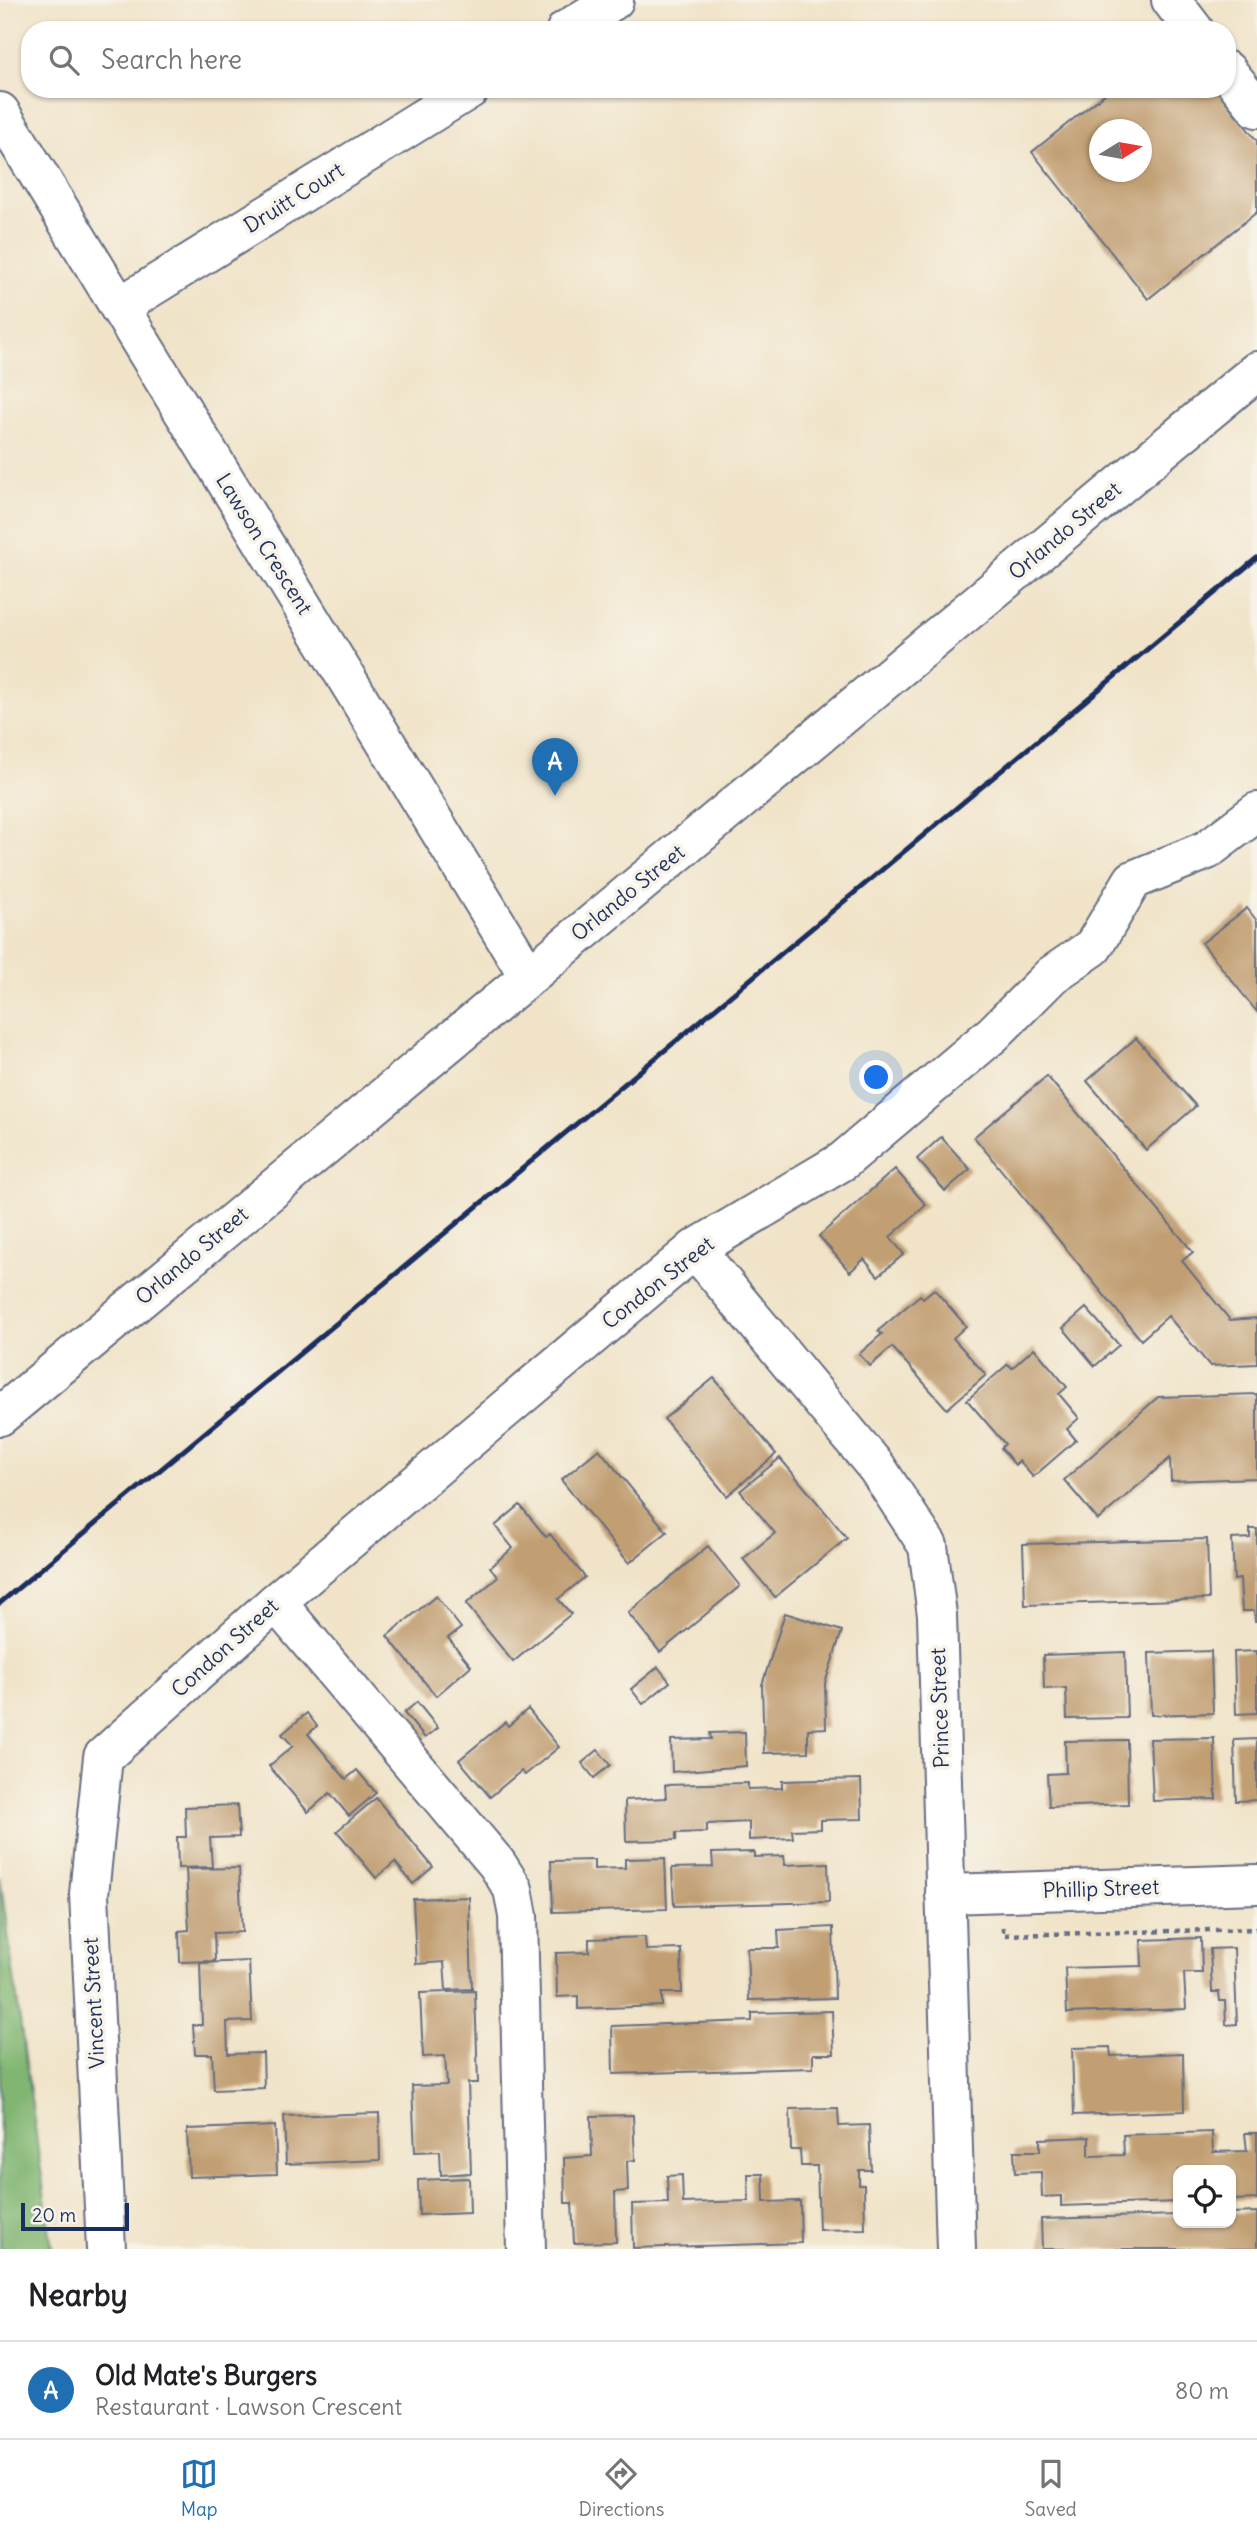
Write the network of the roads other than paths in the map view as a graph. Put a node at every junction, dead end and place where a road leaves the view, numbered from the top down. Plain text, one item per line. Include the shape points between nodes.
1 (614, 0) edge
2 (1171, 0) edge
3 (580, 21) edge
4 (1188, 21) edge
5 (1236, 82) edge
6 (455, 98) edge
7 (1257, 108) edge
8 (0, 112) edge
9 (118, 307) junction
10 (1257, 371) edge
11 (1257, 812) edge
12 (528, 975) junction
13 (695, 1250) junction
14 (0, 1416) edge
15 (276, 1602) junction
16 (103, 1757) joint
17 (1257, 1884) edge
18 (945, 1894) junction
19 (106, 2249) edge
20 (526, 2249) edge
21 (956, 2249) edge

1 - 3 street
2 - 4 street
5 - 7 street
6 - 9 street, Druitt Court
8 - 9 street, Lawson Crescent
9 - 12 street, Lawson Crescent
10 - 12 street, Orlando Street
11 - 13 street, Condon Street via 1207,850 1133,880 1093,947 1052,975 993,1034 913,1102 843,1161
12 - 14 street, Orlando Street
13 - 15 street, Condon Street
13 - 18 street, Prince Street via 877,1468 928,1546 937,1615
15 - 16 street, Condon Street
15 - 20 street via 497,1864 513,1889 518,1916
16 - 19 street, Vincent Street via 89,1894
17 - 18 street, Phillip Street
18 - 21 street, Prince Street

